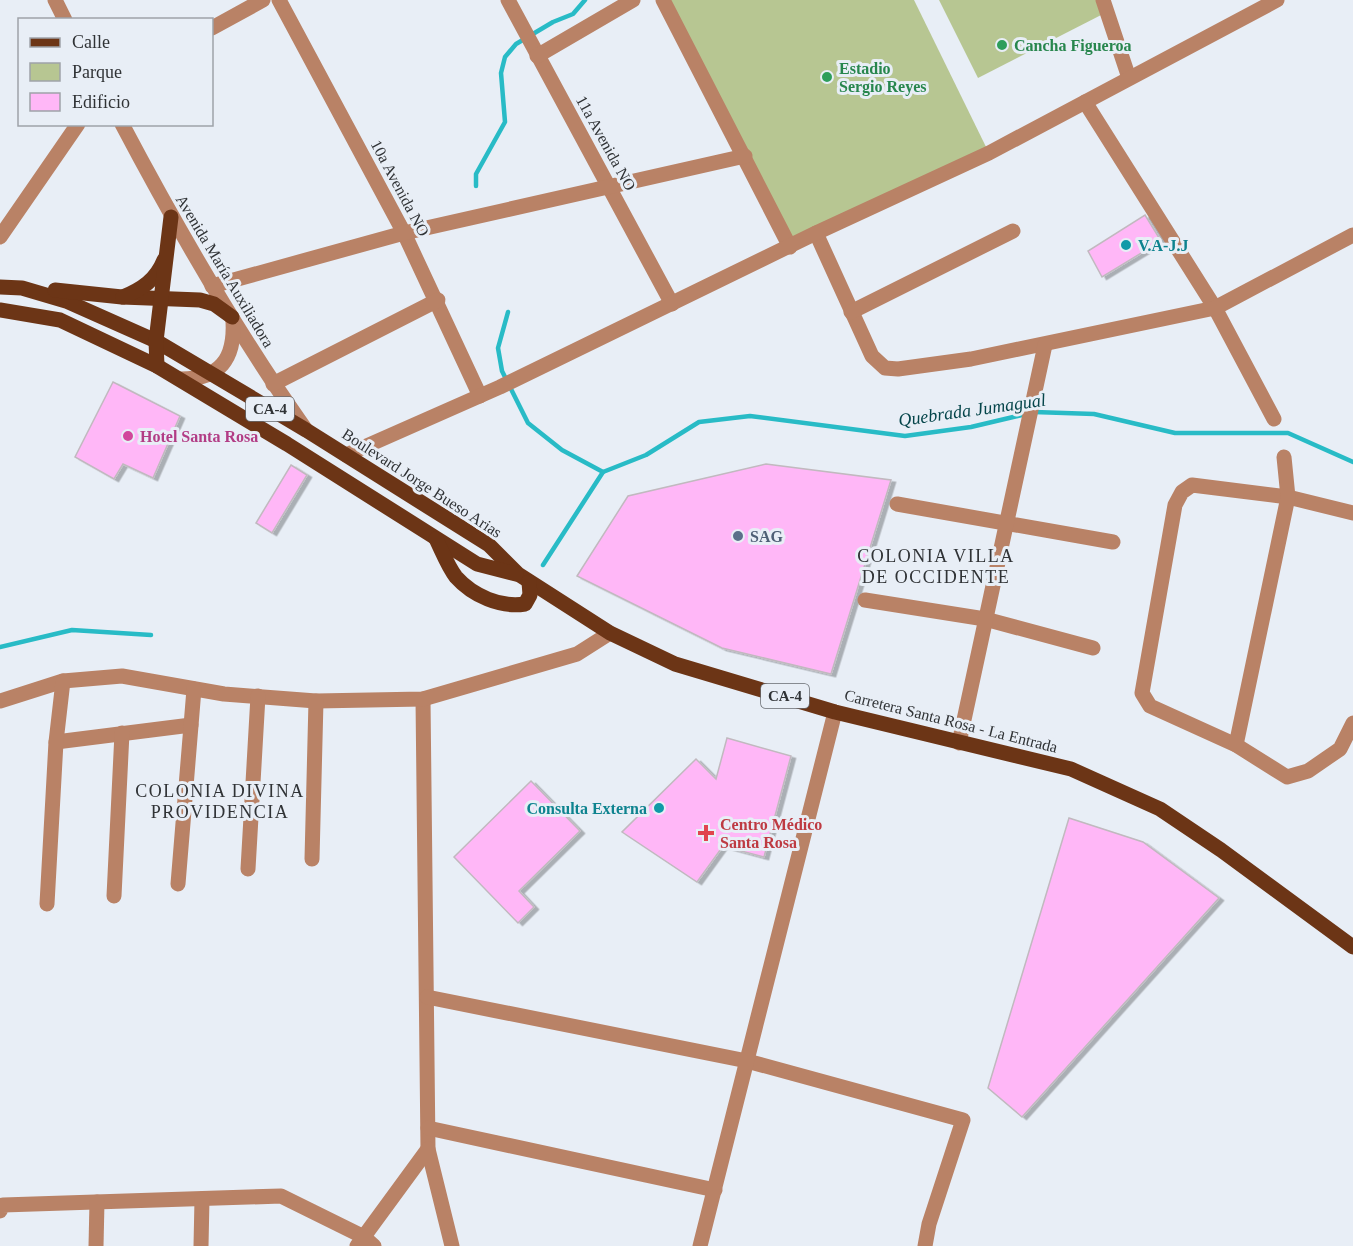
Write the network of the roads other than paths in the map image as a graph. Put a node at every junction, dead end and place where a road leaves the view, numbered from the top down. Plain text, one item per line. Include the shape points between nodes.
1 (55, 0) edge
2 (263, 0) edge
3 (279, 0) edge
4 (507, 0) edge
5 (633, 0) edge
6 (663, 0) edge
7 (1103, 0) edge
8 (1277, 0) edge
9 (64, 18) edge
10 (213, 27) edge
11 (534, 51) junction
12 (1129, 78) junction
13 (1084, 102) junction
14 (77, 126) edge
15 (123, 126) edge
16 (745, 156) junction
17 (611, 187) junction
18 (171, 217) junction
19 (1013, 231) dead end
20 (404, 233) junction
21 (816, 233) junction
22 (1353, 235) edge
23 (0, 237) edge
24 (790, 247) junction
25 (167, 252) junction
26 (212, 286) junction
27 (0, 287) edge
28 (22, 288) junction
29 (122, 297) junction
30 (161, 299) junction
31 (438, 300) junction
32 (672, 304) junction
33 (1215, 308) junction
34 (0, 310) edge
35 (851, 312) junction
36 (232, 317) junction
37 (156, 341) junction
38 (1045, 345) junction
39 (157, 366) junction
40 (212, 374) junction
41 (181, 379) junction
42 (273, 384) junction
43 (480, 396) junction
44 (1274, 419) dead end
45 (306, 430) junction
46 (346, 455) junction
47 (1284, 457) dead end
48 (1288, 497) junction
49 (897, 504) dead end
50 (1353, 513) edge
51 (1007, 522) junction
52 (434, 537) junction
53 (1113, 543) dead end
54 (524, 578) junction
55 (865, 600) dead end
56 (985, 619) junction
57 (610, 633) junction
58 (1093, 648) dead end
59 (63, 681) junction
60 (194, 688) junction
61 (258, 696) junction
62 (423, 699) junction
63 (0, 700) edge
64 (316, 701) junction
65 (835, 711) junction
66 (1353, 723) edge
67 (191, 725) junction
68 (122, 733) junction
69 (56, 742) junction
70 (959, 743) junction
71 (1236, 745) junction
72 (312, 859) dead end
73 (248, 869) dead end
74 (178, 884) dead end
75 (114, 896) dead end
76 (47, 904) dead end
77 (1353, 947) edge
78 (427, 997) junction
79 (747, 1061) junction
80 (428, 1128) junction
81 (428, 1149) junction
82 (715, 1190) junction
83 (202, 1199) junction
84 (97, 1202) junction
85 (0, 1211) edge
86 (365, 1243) edge
87 (96, 1246) edge
88 (201, 1246) edge
89 (452, 1246) edge
90 (700, 1246) edge
91 (925, 1246) edge

1 - 9 street
2 - 10 street
3 - 20 street, 10a Avenida NO
4 - 11 street, 11a Avenida NO
5 - 11 street
6 - 16 street
7 - 12 street
8 - 12 street
11 - 17 street, 11a Avenida NO
12 - 13 street
13 - 21 street via 989,153
13 - 33 street
14 - 23 street
15 - 18 street, Avenida María Auxiliadora
16 - 17 street
16 - 24 street
17 - 20 street
17 - 32 street, 11a Avenida NO
18 - 25 main road
18 - 26 street, Avenida María Auxiliadora
19 - 35 street
20 - 26 street
20 - 31 street, 10a Avenida NO
21 - 24 street
21 - 35 street
22 - 33 street
24 - 32 street
25 - 29 main road via 160,270 147,285
25 - 30 main road
26 - 36 street, Avenida María Auxiliadora
27 - 28 main road, Boulevard Jorge Bueso Arias / CA-4
28 - 29 main road
28 - 37 main road, Boulevard Jorge Bueso Arias / CA-4 via 66,301
29 - 30 main road
30 - 36 main road via 200,300 214,304
30 - 37 main road
31 - 42 street
31 - 43 street, 10a Avenida NO
32 - 43 street
33 - 38 street
33 - 44 street
34 - 39 main road, CA-4 via 60,320
35 - 38 street via 872,356 885,368 971,360
36 - 40 street via 233,346
36 - 42 street, Avenida María Auxiliadora
37 - 39 main road
37 - 40 main road, Boulevard Jorge Bueso Arias / CA-4
38 - 51 street
39 - 41 main road, CA-4
40 - 41 street
40 - 45 main road, Boulevard Jorge Bueso Arias / CA-4
41 - 52 main road, CA-4
42 - 45 street, Avenida María Auxiliadora
43 - 46 street
45 - 46 main road, Boulevard Jorge Bueso Arias / CA-4
46 - 54 main road, Boulevard Jorge Bueso Arias / CA-4 via 489,545
47 - 48 street
48 - 50 street
48 - 71 street
48 - 71 street via 1192,485 1182,492 1175,505 1142,693 1150,706
49 - 51 street
51 - 53 street
51 - 56 street
52 - 54 main road, CA-4 via 477,564
52 - 54 main road via 456,577 486,599 509,607 525,604 530,595
54 - 57 main road, Carretera Santa Rosa - La Entrada / CA-4
55 - 56 street
56 - 58 street
56 - 70 street
57 - 62 street via 568,657
57 - 65 main road, Carretera Santa Rosa - La Entrada / CA-4 via 675,664
59 - 60 street via 122,676
59 - 63 street
59 - 69 street
60 - 61 street
60 - 67 street
61 - 64 street
61 - 73 street
62 - 64 street
62 - 78 street
64 - 72 street
65 - 70 main road, Carretera Santa Rosa - La Entrada / CA-4
65 - 79 street
66 - 71 street via 1340,749 1299,775 1287,777
67 - 68 street
67 - 74 street
68 - 69 street
68 - 75 street
69 - 76 street
70 - 77 main road, Carretera Santa Rosa - La Entrada / CA-4 via 1071,769 1160,809
78 - 79 street
78 - 80 street
79 - 82 street
79 - 91 street via 963,1120
80 - 81 street
80 - 82 street
81 - 86 street
81 - 89 street
82 - 90 street
83 - 84 street
83 - 86 street via 281,1196
83 - 88 street
84 - 85 street via 3,1205
84 - 87 street

